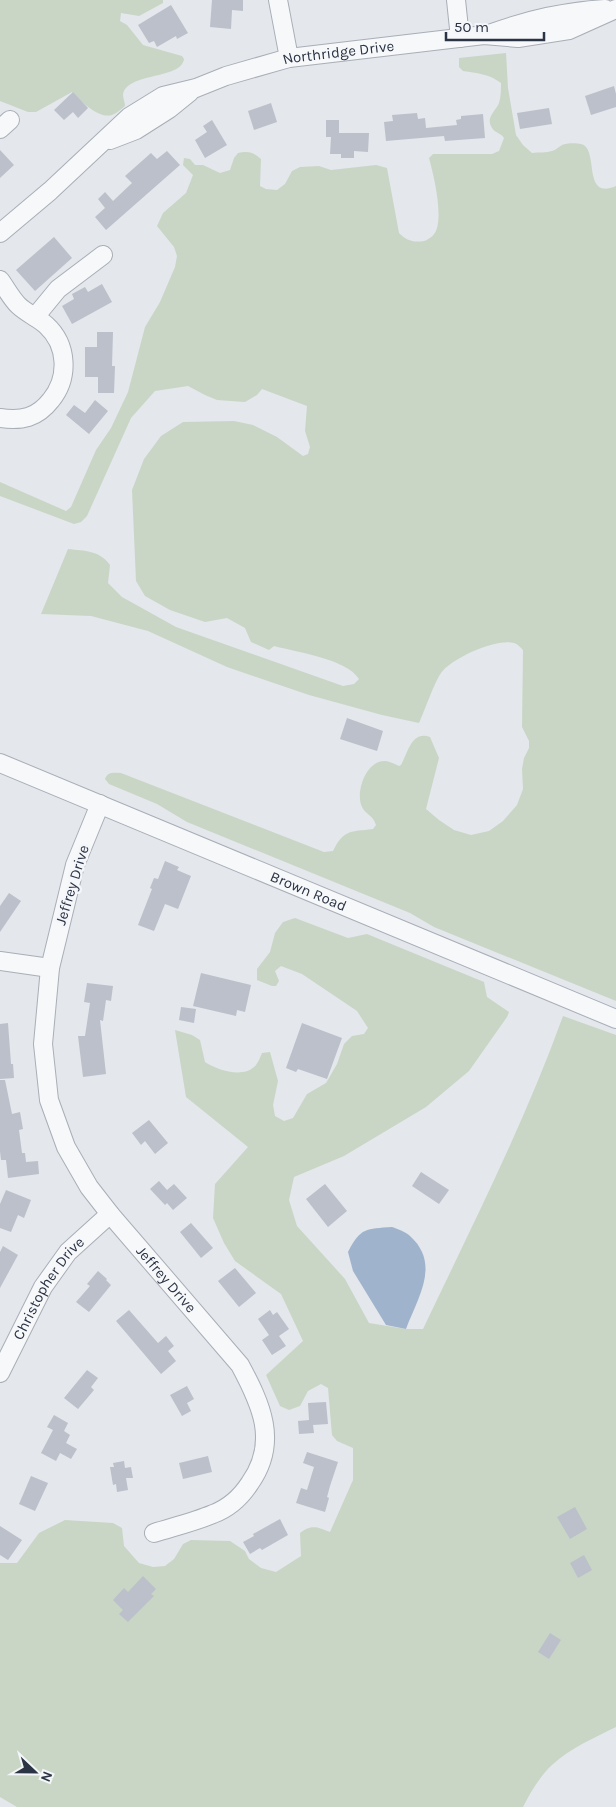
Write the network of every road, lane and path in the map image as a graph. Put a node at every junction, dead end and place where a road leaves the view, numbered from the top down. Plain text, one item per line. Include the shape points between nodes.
1 (278, 0) edge
2 (456, 0) edge
3 (616, 8) edge
4 (460, 38) junction
5 (289, 58) junction
6 (0, 233) edge
7 (103, 255) dead end
8 (0, 280) edge
9 (35, 317) junction
10 (0, 418) edge
11 (0, 763) edge
12 (100, 804) junction
13 (0, 961) edge
14 (50, 968) junction
15 (616, 1019) edge
16 (110, 1214) junction
17 (0, 1373) edge
18 (154, 1533) dead end

1 - 5 street
2 - 4 street
3 - 4 street, Northridge Drive via 569,30 518,38 484,35
4 - 5 street, Northridge Drive
5 - 6 street, Northridge Drive via 163,96 129,117
7 - 9 street via 58,289
8 - 9 street via 15,303
9 - 10 street via 58,338 64,374 57,393 43,410 26,418
11 - 12 street, Brown Road
12 - 14 street, Jeffrey Drive via 75,865
12 - 15 street, Brown Road
13 - 14 street
14 - 16 street, Jeffrey Drive via 43,1044 49,1100 66,1147 89,1187
16 - 17 street, Christopher Drive via 68,1252 43,1287
16 - 18 street, Jeffrey Drive via 240,1364 263,1416 266,1445 257,1473 240,1498 214,1514

